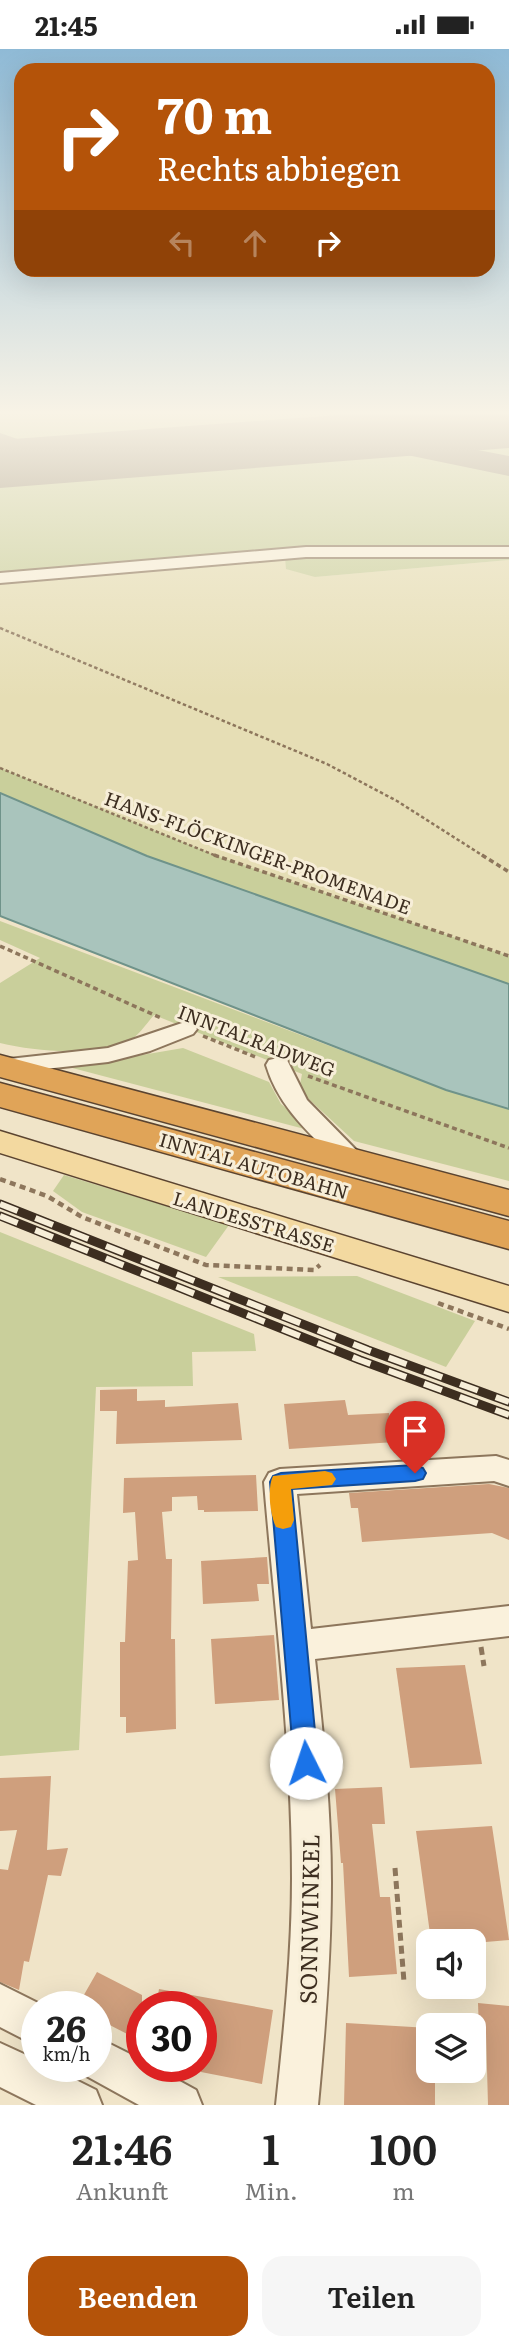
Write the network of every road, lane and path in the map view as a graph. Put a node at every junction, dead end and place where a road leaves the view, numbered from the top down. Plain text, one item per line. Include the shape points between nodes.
1 (509, 551) edge
2 (0, 578) edge
3 (0, 628) edge
4 (0, 768) edge
5 (509, 872) edge
6 (0, 946) edge
7 (509, 956) edge
8 (186, 1029) junction
9 (278, 1066) junction
10 (1, 1076) edge
11 (0, 1142) edge
12 (509, 1148) edge
13 (354, 1162) junction
14 (0, 1179) edge
15 (509, 1203) edge
16 (509, 1235) edge
17 (340, 1248) junction
18 (509, 1300) edge
19 (509, 1473) edge
20 (509, 1621) edge
21 (297, 1646) junction
22 (395, 1868) dead end
23 (404, 1982) dead end
24 (0, 2005) edge
25 (21, 2016) edge
26 (0, 2064) edge
27 (112, 2067) edge
28 (68, 2102) edge
29 (180, 2105) edge
30 (297, 2105) edge

1 - 2 street via 306,552
3 - 5 path via 327,764 397,801
4 - 7 path, HANS-FLÖCKINGER-PROMENADE via 217,856
6 - 8 path, INNTALRADWEG
8 - 9 path, INNTALRADWEG
8 - 10 street via 128,1051 47,1060
9 - 12 path, INNTALRADWEG
9 - 13 street via 291,1099
10 - 13 highway, INNTAL AUTOBAHN
10 - 16 highway, INNTAL AUTOBAHN
11 - 17 main road, LANDESSTRASSE
13 - 15 highway, INNTAL AUTOBAHN
14 - 17 path via 206,1265 314,1270
17 - 18 main road, LANDESSTRASSE
19 - 21 street, SONNWINKEL via 496,1468 281,1482
20 - 21 street
21 - 30 street, SONNWINKEL via 311,1847 310,1989
22 - 23 path
24 - 25 street
26 - 28 street
27 - 29 street

